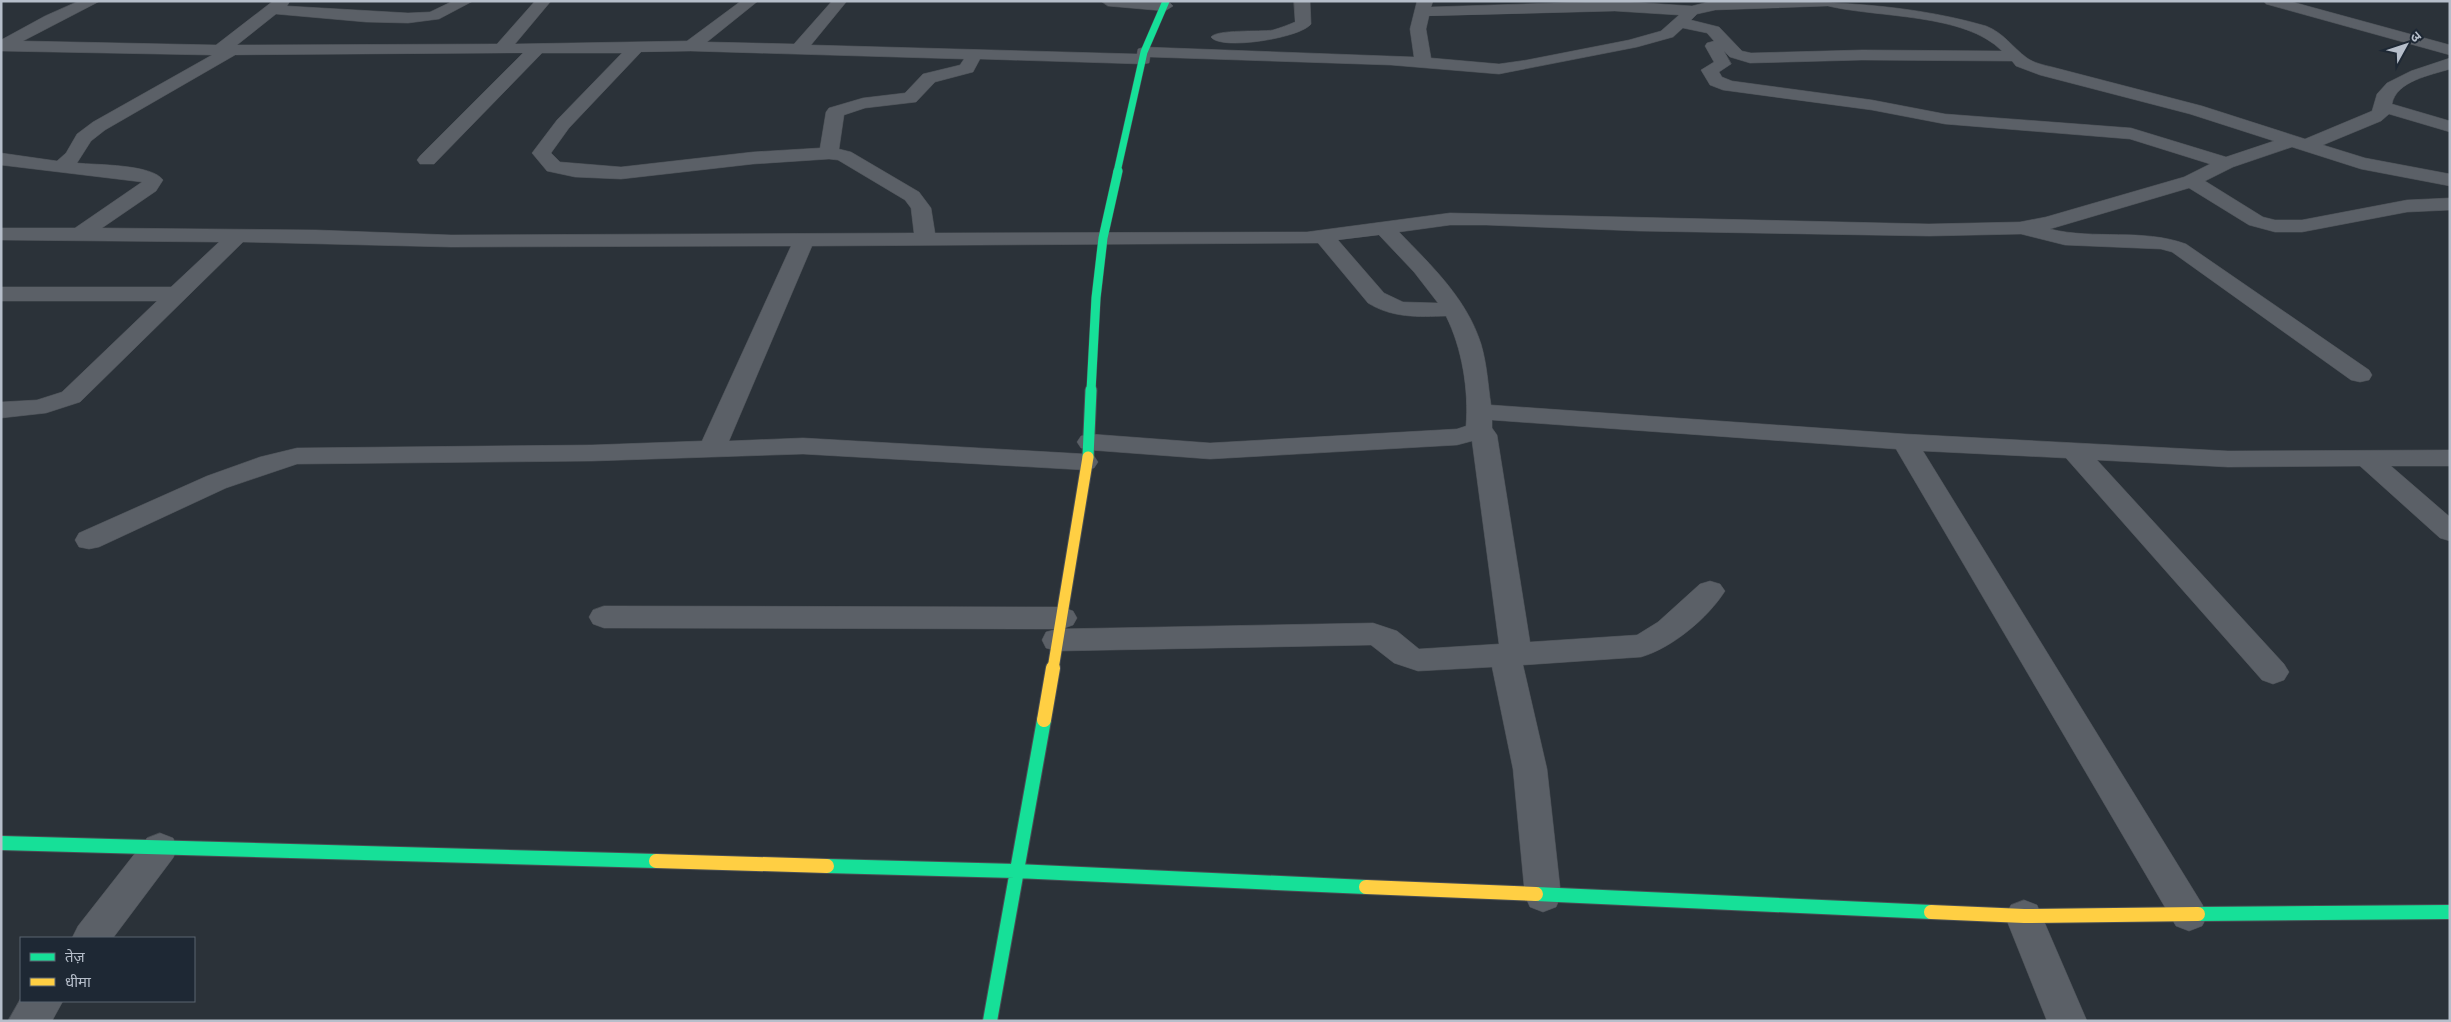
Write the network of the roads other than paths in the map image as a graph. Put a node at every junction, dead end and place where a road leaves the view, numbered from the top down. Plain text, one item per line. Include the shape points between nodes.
1 (93, 1) edge
2 (466, 1) edge
3 (544, 1) edge
4 (750, 1) edge
5 (840, 1) edge
6 (1302, 1) edge
7 (1900, 1) edge
8 (2272, 1) edge
9 (1117, 2) edge
10 (1801, 2) edge
11 (1832, 2) edge
12 (1613, 3) edge
13 (1166, 4) edge
14 (278, 5) edge
15 (1423, 7) edge
16 (1872, 8) junction
17 (1686, 16) junction
18 (1206, 37) dead end
19 (1178, 38) dead end
20 (1727, 44) junction
21 (3, 46) edge
22 (691, 46) junction
23 (636, 48) junction
24 (501, 49) junction
25 (537, 49) junction
26 (799, 49) junction
27 (226, 50) junction
28 (1145, 50) junction
29 (2450, 50) edge
30 (974, 55) junction
31 (2016, 56) junction
32 (1422, 62) junction
33 (2450, 63) edge
34 (2383, 107) junction
35 (2450, 127) edge
36 (2299, 143) junction
37 (829, 153) junction
38 (1, 159) edge
39 (427, 160) dead end
40 (2226, 163) junction
41 (62, 167) junction
42 (2191, 182) junction
43 (2444, 182) edge
44 (2450, 204) edge
45 (1384, 228) junction
46 (2020, 228) junction
47 (1, 234) edge
48 (79, 235) junction
49 (237, 236) junction
50 (1104, 238) junction
51 (1325, 238) junction
52 (925, 239) junction
53 (804, 240) junction
54 (1, 294) edge
55 (178, 294) junction
56 (1452, 309) junction
57 (2360, 375) dead end
58 (1, 410) edge
59 (1480, 420) junction
60 (1905, 442) junction
61 (712, 449) junction
62 (1088, 452) junction
63 (2074, 452) junction
64 (2366, 458) junction
65 (2450, 458) edge
66 (2450, 532) edge
67 (89, 540) dead end
68 (1710, 591) dead end
69 (604, 617) dead end
70 (1059, 629) junction
71 (1511, 654) junction
72 (2273, 672) dead end
73 (1, 843) edge
74 (160, 848) junction
75 (1015, 871) junction
76 (1544, 896) junction
77 (2450, 912) edge
78 (2189, 915) junction
79 (2024, 916) junction
80 (92, 937) edge
81 (42, 1002) edge
82 (28, 1021) edge
83 (990, 1021) edge
84 (2067, 1021) edge

1 - 21 street via 51,19
2 - 14 street via 433,16 408,18 366,17
3 - 24 street
4 - 22 street
5 - 26 street
6 - 18 street via 1303,24 1280,34
7 - 16 street
8 - 29 street
9 - 13 street
10 - 11 street
10 - 17 street via 1715,5
11 - 16 street
12 - 15 street
12 - 17 street
13 - 28 street
14 - 27 street
15 - 32 street via 1418,29
16 - 31 street via 1930,16 1981,30 1998,38
17 - 20 street via 1713,30
17 - 32 street via 1667,34 1527,65 1499,69
19 - 28 street
20 - 31 street via 1736,54 1750,58
20 - 40 street via 1713,46 1723,64 1709,70 1716,81 1729,86 1872,105 1945,119 2131,134
21 - 27 street
22 - 23 street
22 - 26 street
23 - 25 street
23 - 37 street via 563,124 542,153 554,167 621,173
24 - 25 street
24 - 27 street
25 - 39 street
26 - 30 street
27 - 41 street via 100,126 84,138
28 - 30 street
28 - 32 street
28 - 50 street
30 - 37 street via 967,68 930,77 910,98 862,103 835,112
31 - 36 street via 2022,62 2046,71 2196,110
33 - 34 street via 2389,89 2383,99
34 - 35 street
34 - 36 street via 2375,117
36 - 40 street
36 - 43 street via 2361,163
37 - 52 street via 844,156 912,196 922,208
38 - 41 street
40 - 42 street
41 - 48 street via 142,175 153,180 149,187
42 - 44 street via 2256,221 2275,226 2302,226 2406,206
42 - 46 street via 2049,223
45 - 46 street via 1450,219 1928,230
45 - 51 street
45 - 56 street via 1428,276
46 - 57 street via 2065,239 2151,241 2179,248
47 - 48 street
48 - 49 street
49 - 53 street via 451,241
49 - 55 street
50 - 51 street
50 - 52 street
50 - 62 street via 1096,298
51 - 56 street via 1385,305 1405,309
52 - 53 street
53 - 61 street
54 - 55 street
55 - 58 street via 71,397 37,409
56 - 59 street via 1469,344
59 - 60 street
59 - 62 street via 1470,434 1457,437 1210,451
59 - 71 street
60 - 63 street
60 - 78 street
61 - 62 street via 803,446
61 - 67 street via 297,456 264,463 202,486
62 - 70 street
63 - 64 street via 2228,459
63 - 72 street
64 - 65 street
64 - 66 street
68 - 71 street via 1664,634 1641,646
69 - 70 street
70 - 71 street via 1373,634 1383,636 1408,658 1418,660
70 - 75 street
71 - 76 street via 1530,769
73 - 74 street
74 - 75 street
74 - 80 street
75 - 76 street
75 - 83 street
76 - 79 street
77 - 78 street
78 - 79 street
79 - 84 street
81 - 82 street

